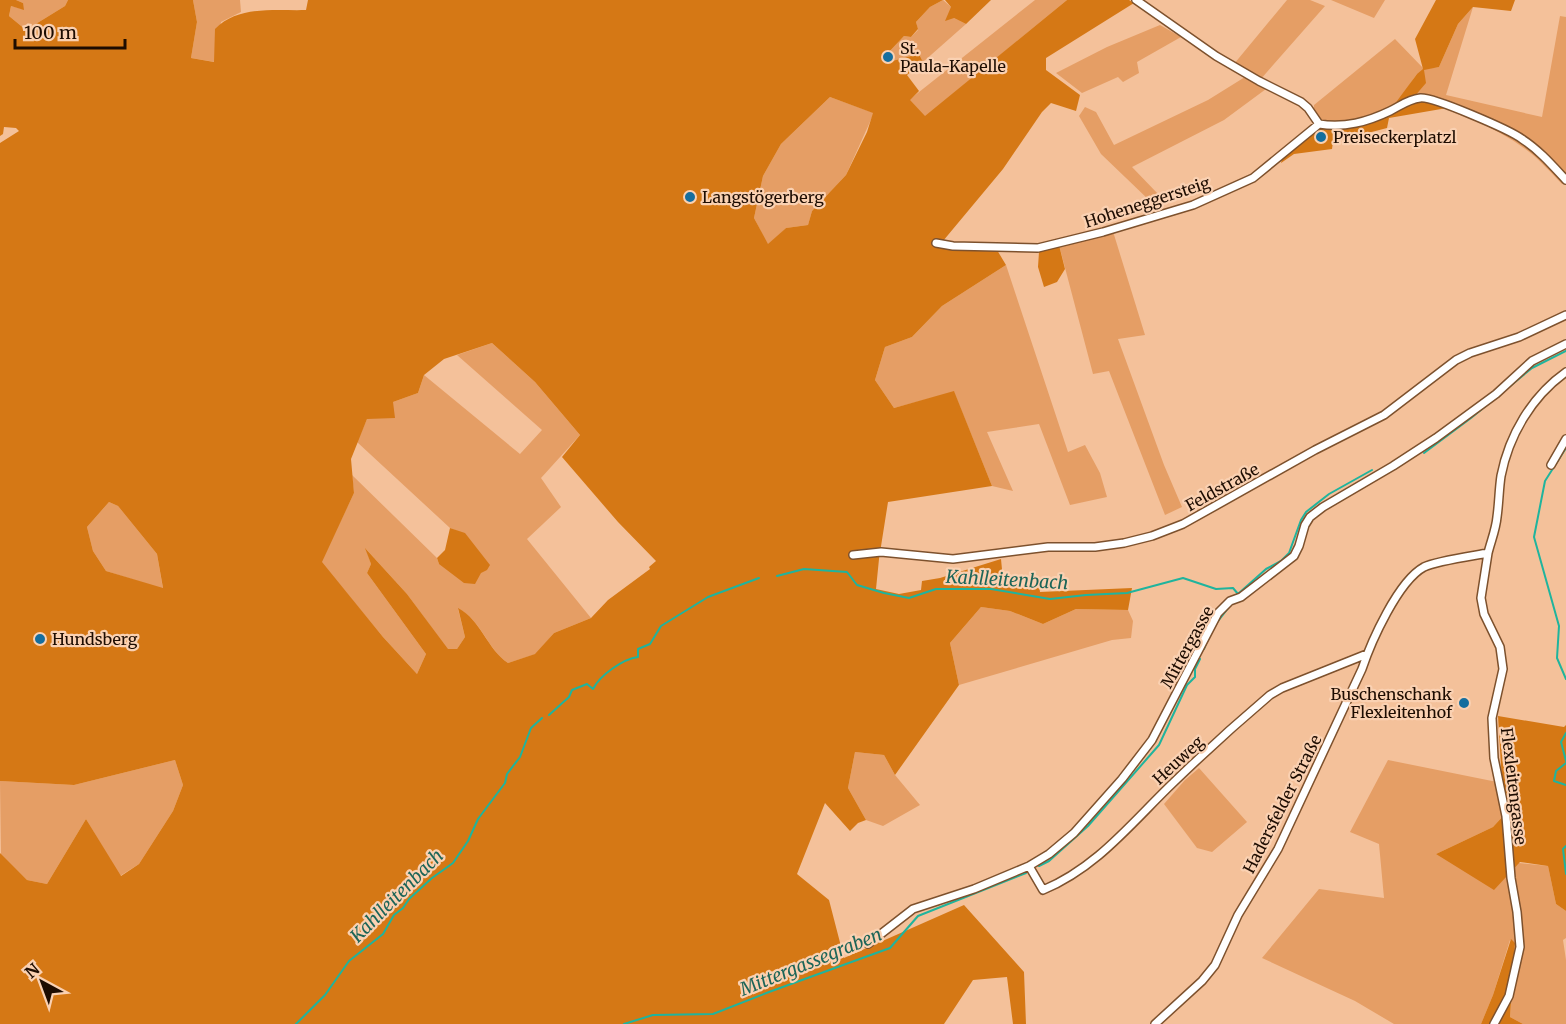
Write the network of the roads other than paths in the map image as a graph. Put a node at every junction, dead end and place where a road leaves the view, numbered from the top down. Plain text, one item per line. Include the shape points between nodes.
1 (1136, 0) edge
2 (1319, 124) junction
3 (1566, 180) edge
4 (936, 243) dead end
5 (1566, 315) edge
6 (1566, 344) edge
7 (1566, 372) edge
8 (1566, 440) edge
9 (1551, 465) dead end
10 (1488, 553) junction
11 (853, 555) dead end
12 (1366, 654) junction
13 (1029, 866) junction
14 (868, 944) dead end
15 (1155, 1024) edge
16 (1494, 1024) edge

1 - 2 street via 1216,56 1301,102
2 - 3 street via 1352,125 1426,98 1521,138
2 - 4 street, Hoheneggersteig via 1253,178 1193,204 1103,232 1038,248
5 - 11 street, Feldstraße via 1519,338 1456,360 1384,415 1183,524 1152,536 1095,548 1048,547 953,559 881,552
6 - 13 street, Mittergasse via 1532,361 1496,394 1436,438 1310,517 1294,556 1218,612 1140,758 1074,833
7 - 10 street via 1536,400 1508,451
8 - 9 street
10 - 12 street, Hadersfelder Straße via 1425,567 1407,580
10 - 16 street, Flexleitengasse via 1481,598 1500,647 1503,669 1492,718 1494,758 1506,816 1520,947 1509,996
12 - 13 street, Heuweg via 1270,695 1085,867 1043,890
12 - 15 street, Hadersfelder Straße via 1278,849 1238,915 1215,965
13 - 14 street, Mittergasse via 913,909

